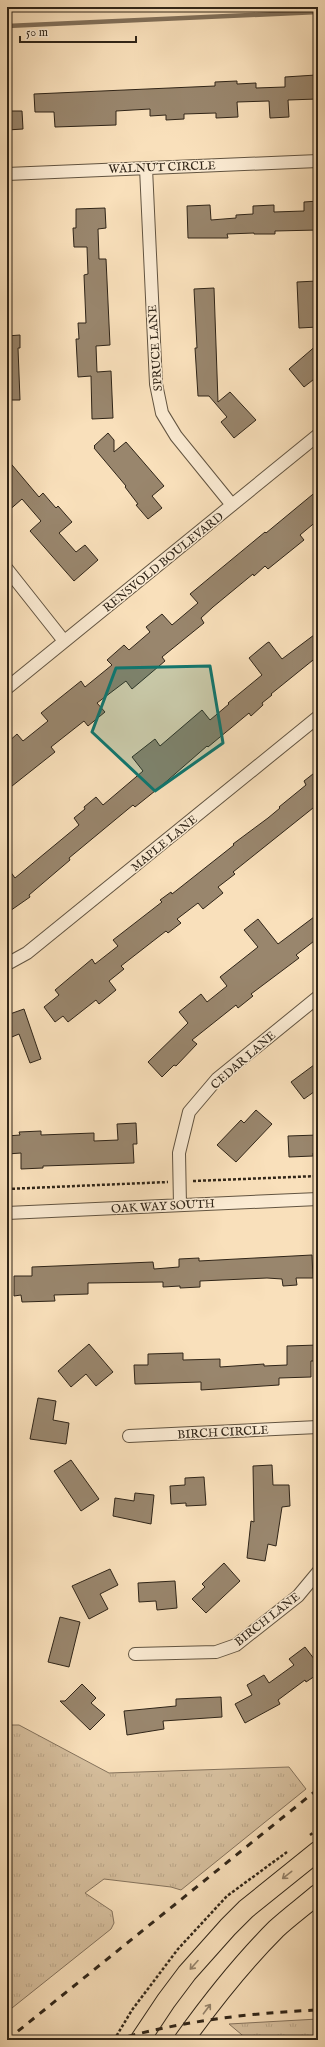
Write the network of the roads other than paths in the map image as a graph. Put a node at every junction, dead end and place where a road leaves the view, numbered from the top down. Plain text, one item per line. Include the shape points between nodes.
1 (318, 161) edge
2 (146, 168) junction
3 (7, 174) edge
4 (318, 435) edge
5 (232, 505) junction
6 (7, 569) edge
7 (64, 641) junction
8 (7, 688) edge
9 (318, 718) edge
10 (7, 964) edge
11 (318, 997) edge
12 (318, 1199) edge
13 (180, 1205) junction
14 (7, 1213) edge
15 (318, 1427) edge
16 (129, 1436) dead end
17 (318, 1572) edge
18 (135, 1654) dead end
19 (318, 1851) edge
20 (318, 1894) edge
21 (140, 2040) edge
22 (184, 2040) edge

1 - 2 street, WALNUT CIRCLE
2 - 3 street, WALNUT CIRCLE
2 - 5 street, SPRUCE LANE via 156,384 162,413 176,436
4 - 5 street, RENSVOLD BOULEVARD
5 - 7 street, RENSVOLD BOULEVARD
6 - 7 street
7 - 8 street, RENSVOLD BOULEVARD
9 - 10 street, MAPLE LANE via 27,953
11 - 13 street, CEDAR LANE via 217,1079 189,1112 179,1153
12 - 13 street, OAK WAY SOUTH
13 - 14 street, OAK WAY SOUTH
15 - 16 street, BIRCH CIRCLE
17 - 18 street, BIRCH LANE via 298,1596 236,1645 216,1652
19 -> 21 main road via 233,1922 183,1978
22 -> 20 main road via 214,1999 276,1929

